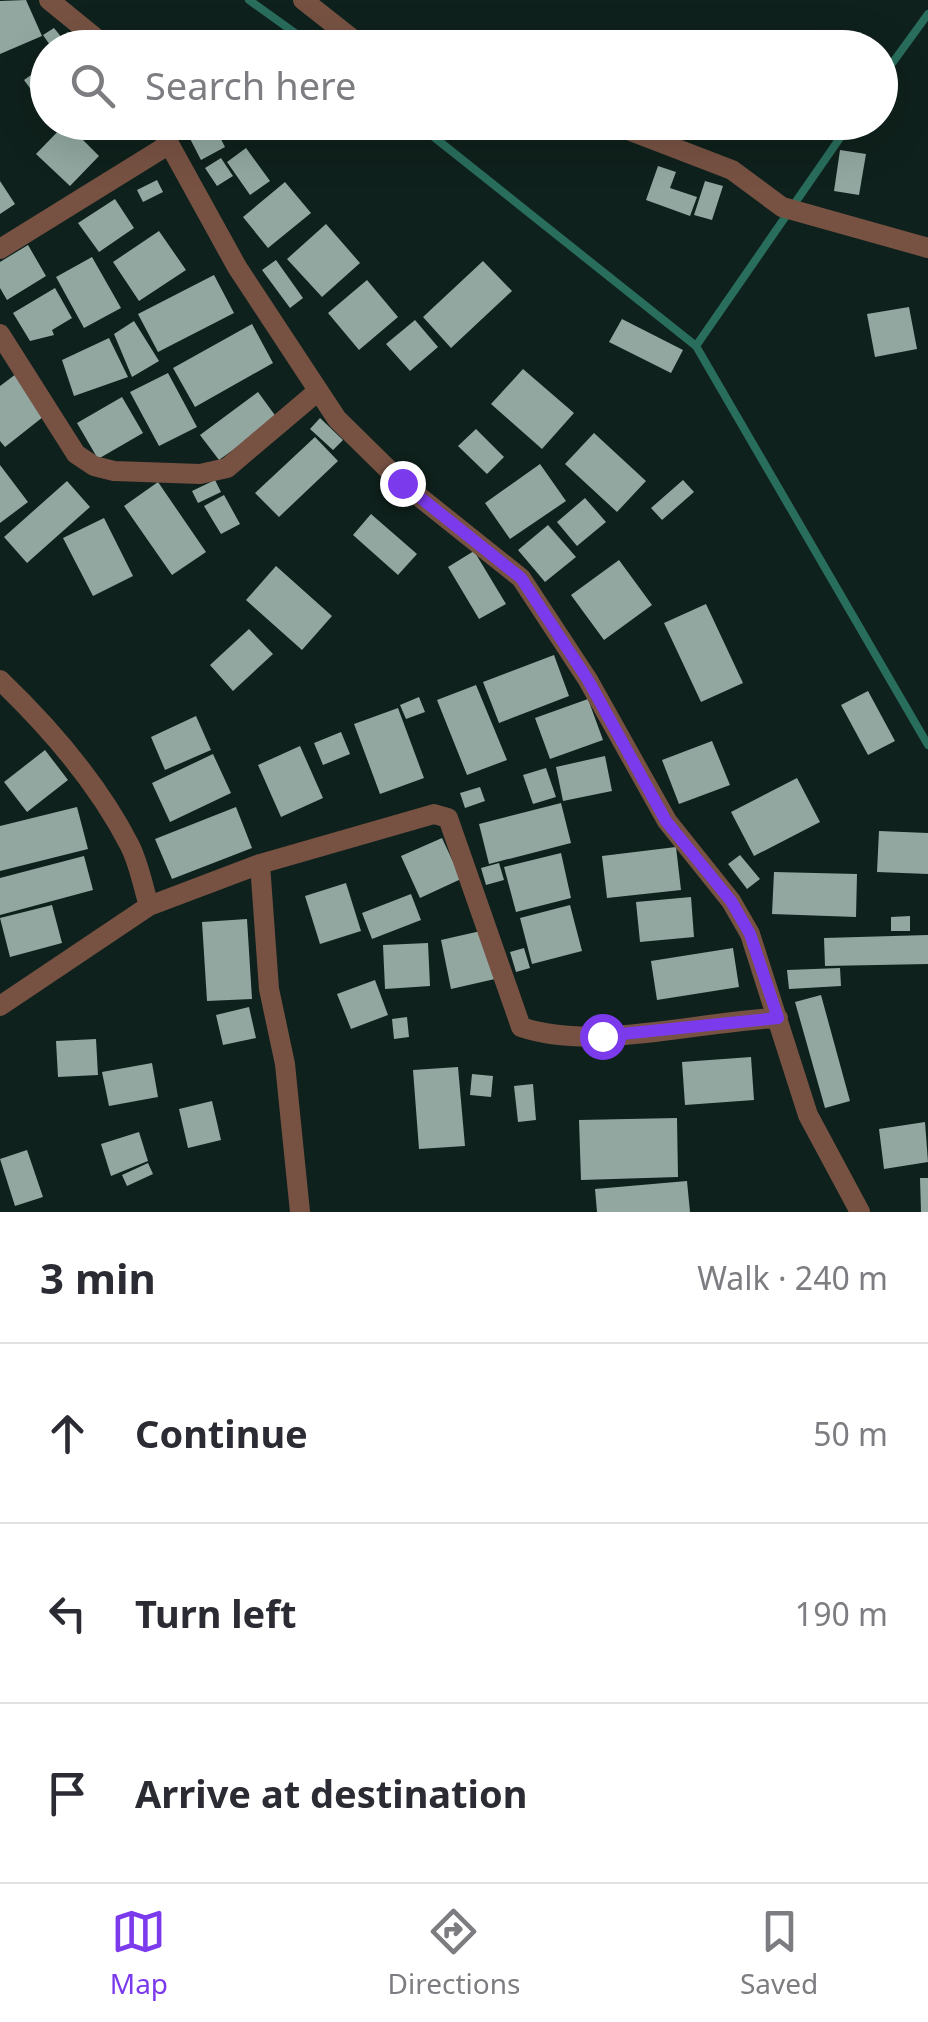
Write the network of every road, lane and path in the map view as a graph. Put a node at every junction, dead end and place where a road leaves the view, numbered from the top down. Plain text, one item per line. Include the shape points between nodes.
1 (49, 0) edge
2 (303, 0) edge
3 (86, 30) edge
4 (341, 30) edge
5 (165, 140) edge
6 (654, 140) edge
7 (168, 145) junction
8 (928, 248) edge
9 (0, 249) edge
10 (0, 334) edge
11 (318, 391) junction
12 (0, 680) edge
13 (260, 864) junction
14 (150, 906) junction
15 (0, 1006) edge
16 (778, 1018) junction
17 (300, 1212) edge
18 (860, 1212) edge

1 - 3 street
2 - 4 street
5 - 7 street
6 - 8 street via 732,170 782,208
7 - 9 street
7 - 11 street
10 - 11 street via 76,454 114,470 200,474 228,468
11 - 16 street via 381,464 521,578 588,680 666,821 731,901 750,934
12 - 14 street via 60,740 100,800 130,847
13 - 14 street
13 - 16 street via 434,814 448,818 521,1027 602,1036
13 - 17 street via 269,989
14 - 15 street
16 - 18 street via 808,1115

